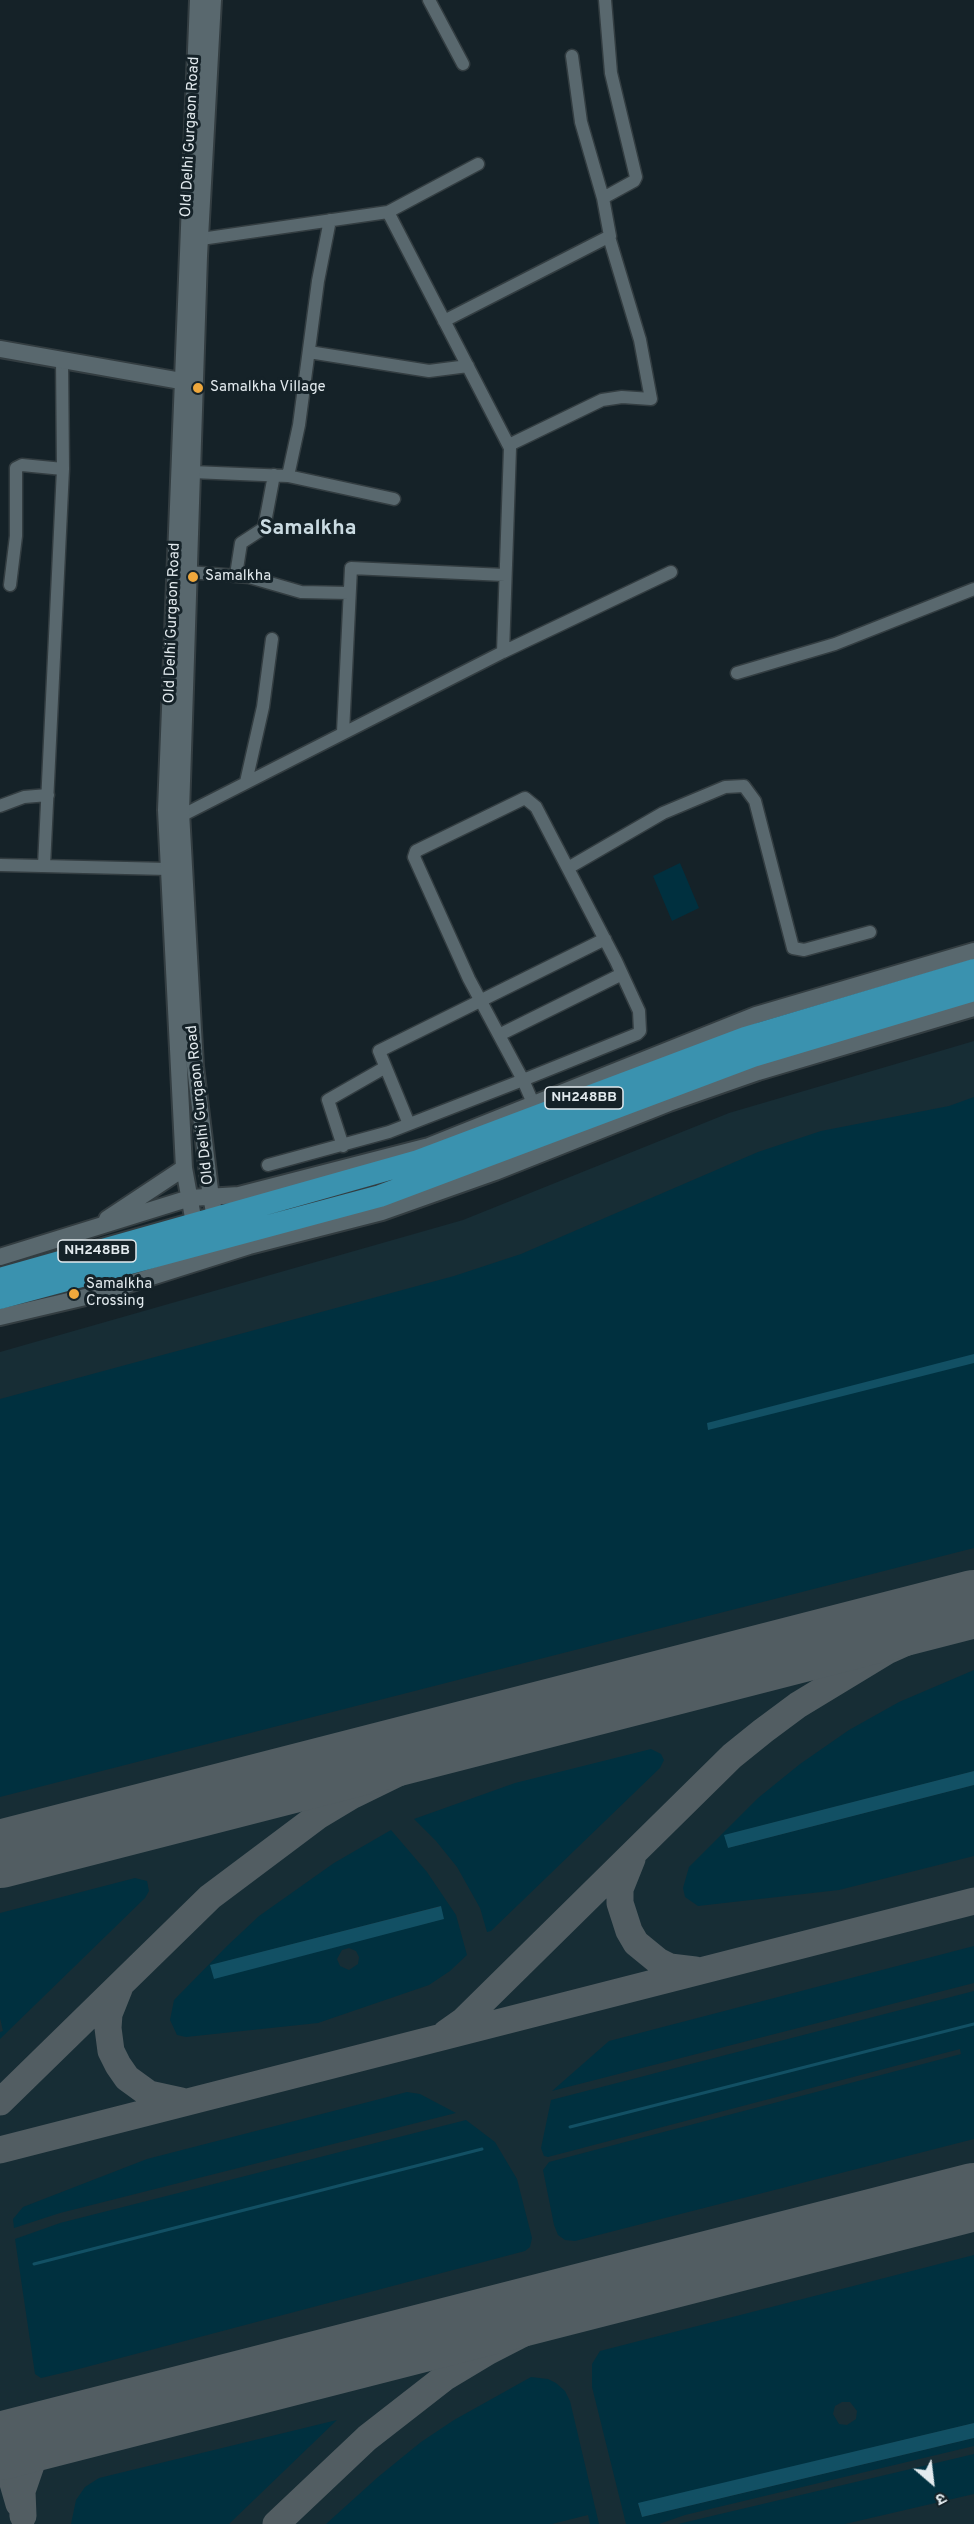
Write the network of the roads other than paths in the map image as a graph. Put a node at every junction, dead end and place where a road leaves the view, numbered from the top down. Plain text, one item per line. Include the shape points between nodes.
1 (198, 0) edge
2 (213, 0) edge
3 (429, 0) edge
4 (604, 0) edge
5 (203, 53) junction
6 (572, 56) dead end
7 (463, 64) dead end
8 (478, 164) dead end
9 (603, 198) junction
10 (388, 212) junction
11 (330, 220) junction
12 (609, 237) junction
13 (201, 239) junction
14 (444, 321) junction
15 (0, 349) edge
16 (309, 352) junction
17 (62, 359) junction
18 (468, 366) junction
19 (181, 381) junction
20 (509, 445) junction
21 (63, 469) junction
22 (192, 472) junction
23 (274, 475) junction
24 (288, 476) junction
25 (394, 499) dead end
26 (189, 572) junction
27 (671, 572) dead end
28 (236, 575) junction
29 (505, 575) junction
30 (10, 585) dead end
31 (974, 589) edge
32 (349, 593) junction
33 (272, 639) dead end
34 (503, 652) junction
35 (737, 673) dead end
36 (344, 732) junction
37 (246, 782) junction
38 (48, 795) junction
39 (0, 806) edge
40 (176, 812) junction
41 (0, 865) edge
42 (44, 867) junction
43 (568, 868) junction
44 (168, 869) junction
45 (870, 932) dead end
46 (605, 939) junction
47 (974, 951) edge
48 (974, 970) edge
49 (622, 974) junction
50 (974, 990) edge
51 (481, 1001) junction
52 (974, 1008) edge
53 (499, 1035) junction
54 (384, 1068) junction
55 (523, 1080) junction
56 (540, 1118) junction
57 (410, 1124) junction
58 (343, 1146) junction
59 (268, 1165) dead end
60 (184, 1168) junction
61 (190, 1198) junction
62 (208, 1224) junction
63 (77, 1235) junction
64 (0, 1257) edge
65 (0, 1279) edge
66 (0, 1298) edge
67 (0, 1317) edge

1 - 5 main road, Old Delhi Gurgaon Road
2 - 5 main road, Old Delhi Gurgaon Road
3 - 7 street
4 - 9 street via 611,73 636,177
5 - 13 main road, Old Delhi Gurgaon Road
5 - 19 main road, Old Delhi Gurgaon Road
6 - 9 street via 581,122
8 - 10 street
9 - 12 street
10 - 11 street
10 - 14 street
11 - 13 street
11 - 16 street
12 - 14 street
12 - 20 street via 640,340 651,399 602,400
13 - 22 main road, Old Delhi Gurgaon Road
14 - 18 street
15 - 17 main road
16 - 18 street via 429,371
16 - 24 street
17 - 19 main road
17 - 21 street
18 - 20 street
19 - 40 main road, Old Delhi Gurgaon Road
20 - 29 street
21 - 30 street via 22,465 16,468 16,536
21 - 38 street
22 - 23 street
22 - 26 main road, Old Delhi Gurgaon Road
23 - 24 street
23 - 28 street via 264,528 241,543
24 - 25 street
26 - 28 street
26 - 40 main road, Old Delhi Gurgaon Road
27 - 34 street
28 - 32 street via 301,592
29 - 32 street via 352,568
29 - 34 street
31 - 35 street via 834,644
32 - 36 street
33 - 37 street
34 - 36 street
36 - 37 street
37 - 40 street
38 - 39 street via 24,797
38 - 42 street
40 - 44 main road, Old Delhi Gurgaon Road
40 - 62 main road, Old Delhi Gurgaon Road
41 - 42 street
42 - 44 street
43 - 45 street via 663,813 725,787 744,786 755,801 793,948 804,950
43 - 46 street
43 - 51 street via 536,807 525,798 415,854
44 - 60 main road, Old Delhi Gurgaon Road
46 - 49 street
46 - 51 street
47 - 56 main road via 756,1016
48 - 56 highway, NH248BB via 745,1038
49 - 53 street
49 - 55 street via 641,1016 637,1034
50 - 56 highway, NH248BB
51 - 53 street
51 - 54 street via 379,1051
52 - 67 main road via 758,1072 382,1212 249,1246 94,1295
53 - 55 street
54 - 57 street
54 - 58 street via 328,1100
55 - 56 street
55 - 57 street
56 - 62 highway, NH248BB via 380,1196
56 - 62 main road via 239,1195
57 - 58 street
58 - 59 street
60 - 61 main road, Old Delhi Gurgaon Road
60 - 63 main road via 96,1227
61 - 62 main road, Old Delhi Gurgaon Road
61 - 62 main road
61 - 63 main road
62 - 65 highway, NH248BB
62 - 66 highway, NH248BB
63 - 64 main road

